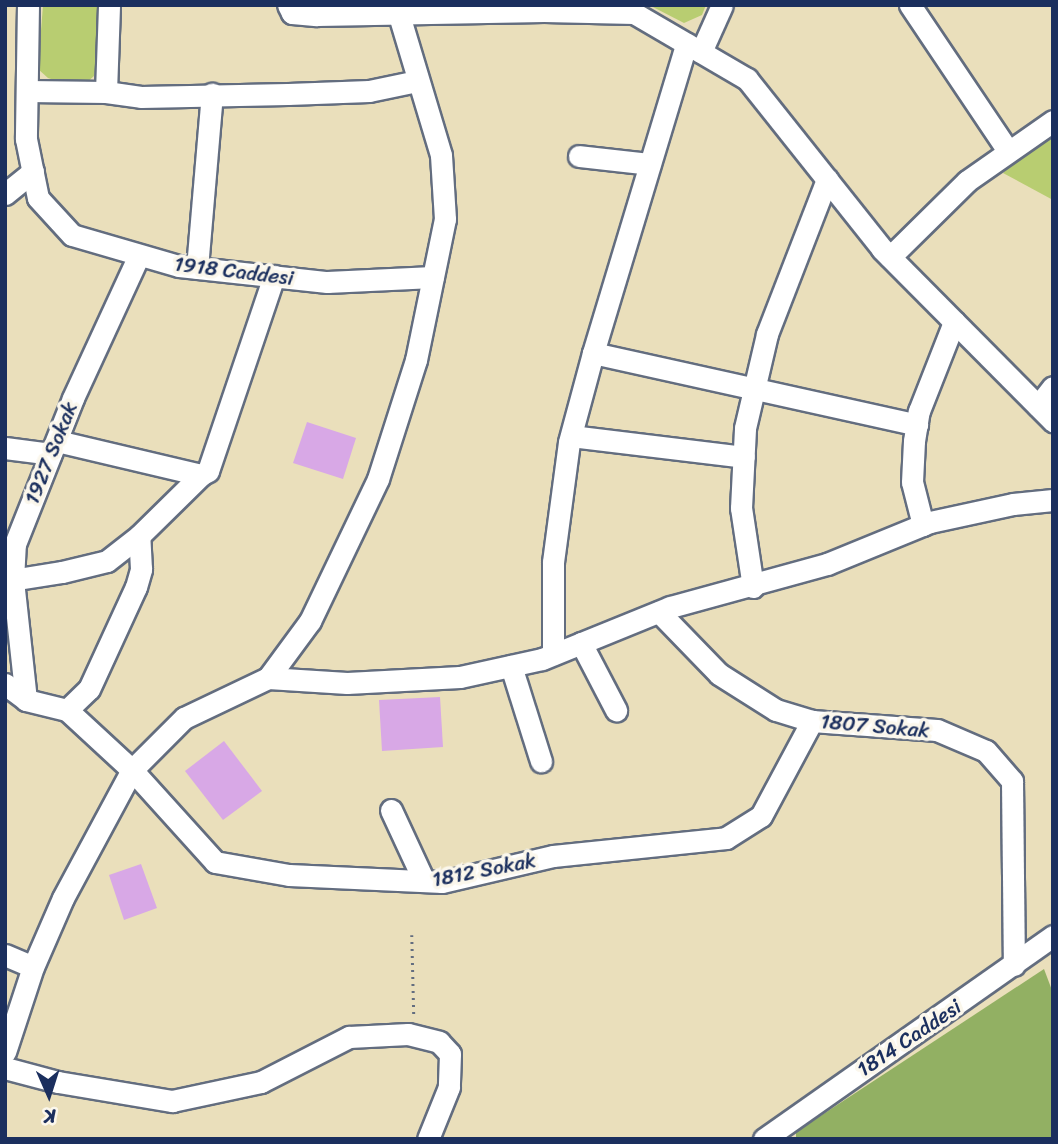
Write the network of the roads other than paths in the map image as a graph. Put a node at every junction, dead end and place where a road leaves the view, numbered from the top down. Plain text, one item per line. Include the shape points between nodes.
1 (28, 5) edge
2 (109, 5) edge
3 (288, 5) edge
4 (723, 5) edge
5 (910, 5) edge
6 (577, 8) edge
7 (397, 11) edge
8 (693, 48) junction
9 (417, 81) junction
10 (27, 91) junction
11 (106, 92) junction
12 (212, 94) junction
13 (1053, 121) edge
14 (1007, 151) junction
15 (579, 156) dead end
16 (650, 164) junction
17 (33, 171) junction
18 (827, 179) junction
19 (5, 194) edge
20 (139, 255) junction
21 (890, 257) junction
22 (197, 268) junction
23 (274, 276) junction
24 (433, 277) junction
25 (954, 322) junction
26 (593, 353) junction
27 (1053, 387) edge
28 (754, 389) junction
29 (1046, 413) edge
30 (917, 425) junction
31 (571, 436) junction
32 (54, 447) junction
33 (5, 448) edge
34 (744, 457) junction
35 (201, 475) junction
36 (1053, 500) edge
37 (923, 525) junction
38 (139, 536) junction
39 (9, 580) edge
40 (753, 587) junction
41 (659, 612) junction
42 (581, 643) junction
43 (553, 654) junction
44 (511, 666) junction
45 (268, 678) junction
46 (5, 684) edge
47 (26, 700) junction
48 (67, 710) junction
49 (616, 710) dead end
50 (812, 721) junction
51 (541, 761) dead end
52 (132, 771) junction
53 (391, 810) dead end
54 (424, 881) junction
55 (1053, 936) edge
56 (5, 955) edge
57 (1014, 965) junction
58 (33, 967) junction
59 (6, 1048) edge
60 (5, 1068) edge
61 (428, 1139) edge
62 (764, 1139) edge

1 - 10 street, 1918 Caddesi
2 - 11 street
3 - 7 street via 292,13
4 - 8 street
5 - 14 street
6 - 7 street
6 - 8 street via 634,13
7 - 9 street
8 - 16 street
8 - 18 street via 747,79
9 - 12 street via 369,91
9 - 24 street via 441,155 445,219
10 - 11 street
10 - 17 street, 1918 Caddesi via 26,139
11 - 12 street via 141,97
12 - 22 street
13 - 14 street
14 - 21 street via 967,181
15 - 16 street
16 - 26 street
17 - 19 street
17 - 20 street, 1918 Caddesi via 38,198 72,235
18 - 21 street
18 - 28 street via 767,334
20 - 22 street, 1918 Caddesi
20 - 32 street, 1927 Sokak
21 - 25 street
22 - 23 street, 1918 Caddesi
23 - 24 street, 1918 Caddesi via 327,282
23 - 35 street via 211,465
24 - 45 street via 416,360 377,479 310,621
25 - 29 street
25 - 30 street
26 - 28 street
26 - 31 street
27 - 29 street
28 - 30 street
28 - 34 street
30 - 37 street via 912,482
31 - 34 street
31 - 43 street via 553,562
32 - 33 street
32 - 35 street
32 - 39 street, 1927 Sokak via 15,544
34 - 40 street via 741,508
35 - 38 street
36 - 37 street via 1013,504
37 - 40 street via 827,564
38 - 39 street via 107,561
38 - 48 street via 141,569 136,587 89,688
39 - 47 street, 1927 Sokak
40 - 41 street
41 - 42 street
41 - 50 street, 1807 Sokak via 719,674 776,710
42 - 43 street
42 - 49 street
43 - 44 street
44 - 45 street via 460,677 360,682
44 - 51 street
45 - 52 street via 184,718
46 - 47 street
47 - 48 street
48 - 52 street
50 - 54 street, 1812 Sokak via 761,816 726,838 553,856 442,882
50 - 57 street, 1807 Sokak via 937,730 986,751 1012,781
52 - 54 street, 1812 Sokak via 215,862 289,875
52 - 58 street via 63,898
53 - 54 street
55 - 57 street, 1814 Caddesi
56 - 58 street
57 - 62 street, 1814 Caddesi
58 - 59 street
60 - 61 street via 172,1101 261,1082 349,1037 414,1035 439,1042 450,1054 449,1087

